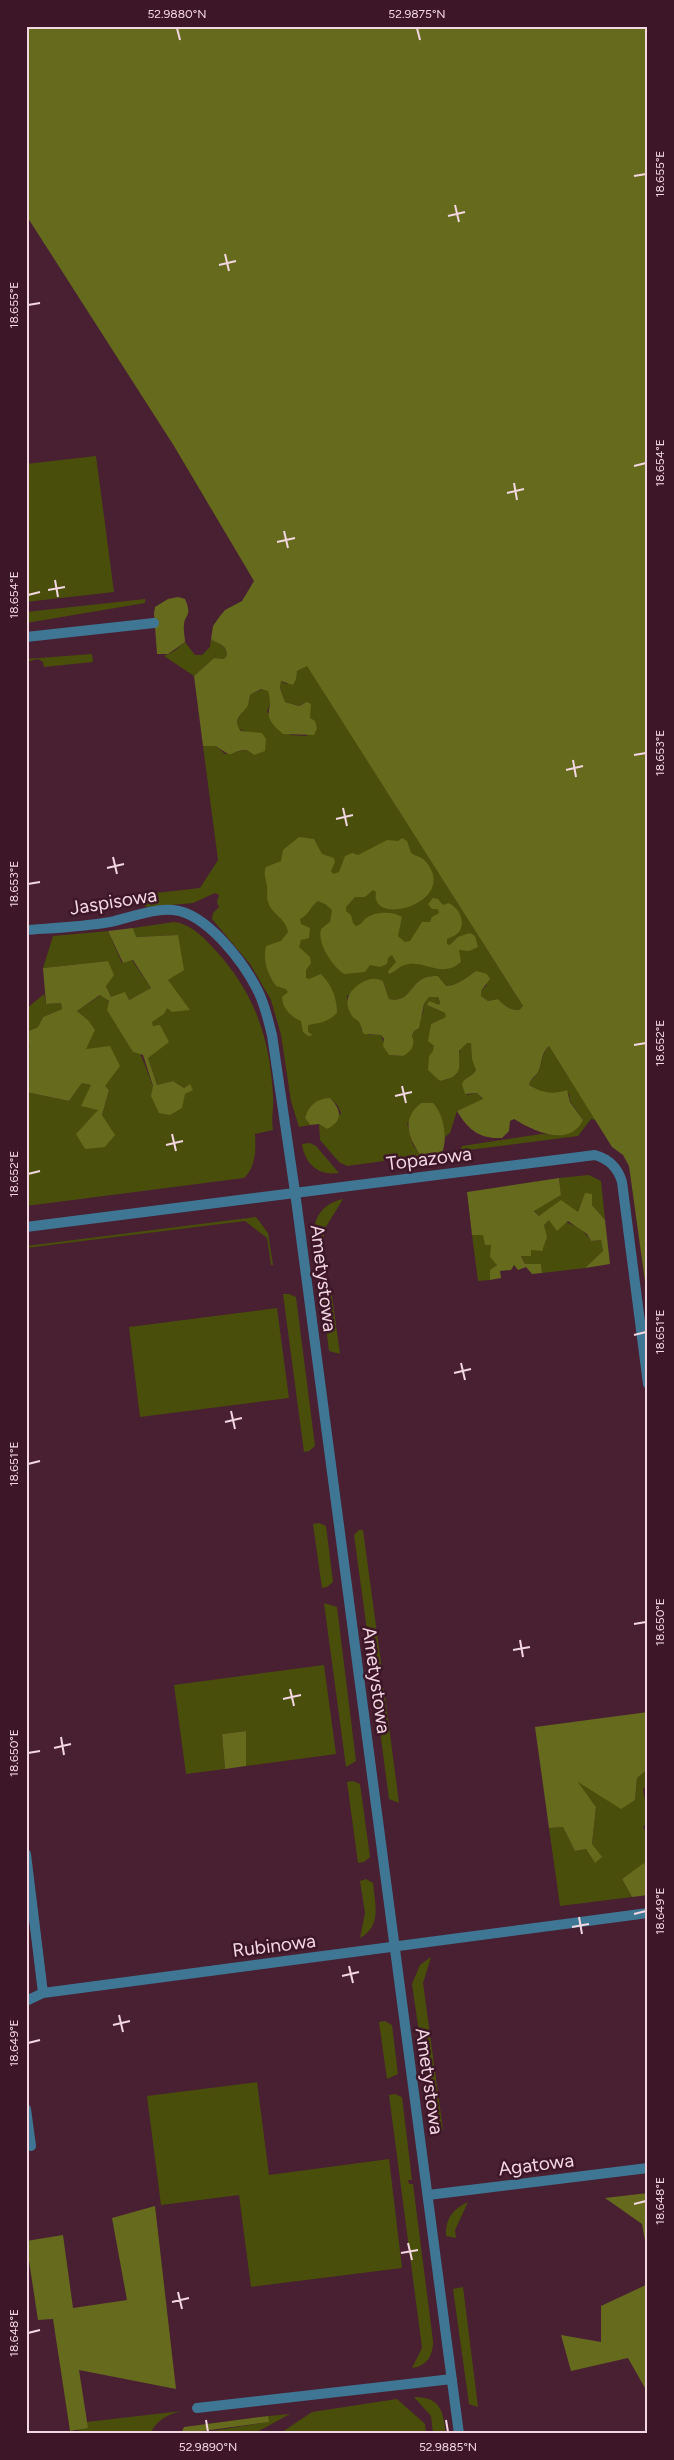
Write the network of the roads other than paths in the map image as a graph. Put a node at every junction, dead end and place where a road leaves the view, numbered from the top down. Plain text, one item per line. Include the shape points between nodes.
1 (154, 623) dead end
2 (26, 637) edge
3 (26, 930) edge
4 (224, 943) joint
5 (295, 1192) junction
6 (26, 1227) edge
7 (648, 1384) edge
8 (26, 1854) edge
9 (648, 1913) edge
10 (395, 1947) junction
11 (43, 1993) junction
12 (26, 2001) edge
13 (26, 2109) edge
14 (31, 2146) dead end
15 (648, 2168) edge
16 (428, 2195) junction
17 (452, 2380) junction
18 (198, 2408) dead end
19 (459, 2434) edge

1 - 2 street
3 - 4 street, Jaspisowa via 108,922 171,910 195,918
4 - 5 street, Ametystowa via 248,974 266,1010
5 - 6 street, Topazowa
5 - 7 street, Topazowa via 579,1156 595,1155 606,1159 622,1182
5 - 10 street, Ametystowa
8 - 11 street
9 - 10 street, Rubinowa
10 - 11 street, Rubinowa
10 - 16 street, Ametystowa
11 - 12 street, Rubinowa
13 - 14 street
15 - 16 street, Agatowa
16 - 17 street, Ametystowa
17 - 18 street
17 - 19 street, Ametystowa

